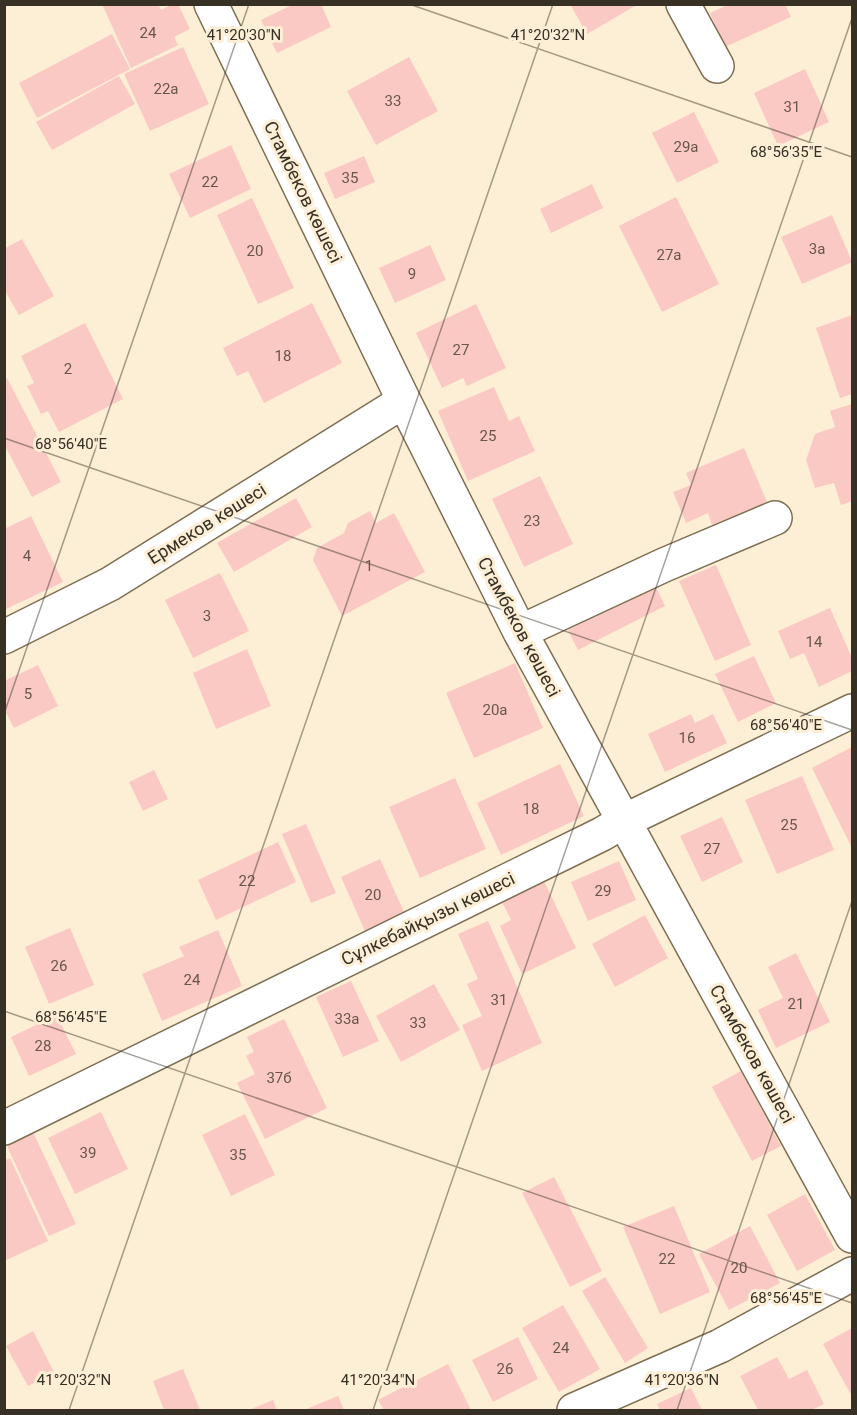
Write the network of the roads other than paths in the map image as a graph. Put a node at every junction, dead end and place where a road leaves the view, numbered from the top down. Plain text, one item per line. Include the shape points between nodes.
1 (211, 4) edge
2 (683, 4) edge
3 (717, 66) dead end
4 (404, 401) junction
5 (775, 518) dead end
6 (520, 632) junction
7 (4, 637) edge
8 (852, 711) edge
9 (624, 821) junction
10 (4, 1128) edge
11 (852, 1236) edge
12 (852, 1274) edge
13 (574, 1410) edge

1 - 4 street, Стамбеков көшесі
2 - 3 street
4 - 6 street, Стамбеков көшесі
4 - 7 street, Ермеков көшесі via 110,584
5 - 6 street
6 - 9 street, Стамбеков көшесі
8 - 9 street, Сұлкебайқызы көшесі
9 - 10 street, Сұлкебайқызы көшесі
9 - 11 street, Стамбеков көшесі
12 - 13 street via 720,1346

